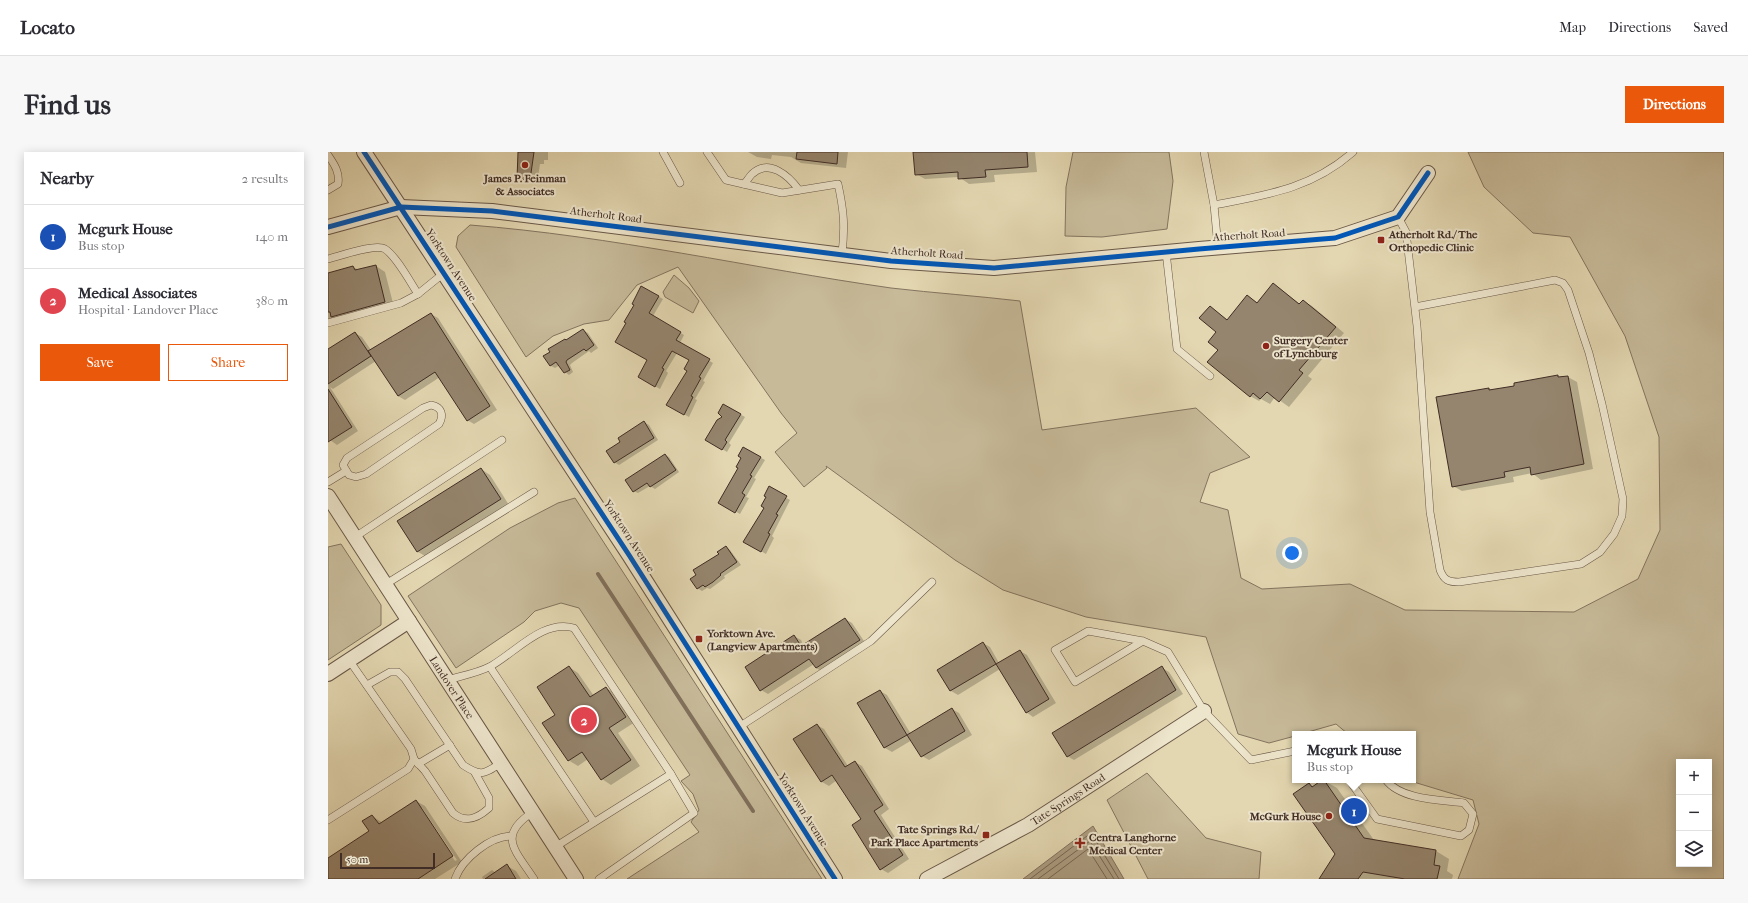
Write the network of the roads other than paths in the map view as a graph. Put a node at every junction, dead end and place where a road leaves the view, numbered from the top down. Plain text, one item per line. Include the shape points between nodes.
1 (364, 152) edge
2 (663, 152) edge
3 (706, 152) edge
4 (1204, 152) edge
5 (1353, 152) edge
6 (328, 155) edge
7 (1428, 173) dead end
8 (680, 183) dead end
9 (744, 184) junction
10 (328, 190) edge
11 (799, 190) junction
12 (1214, 205) junction
13 (401, 208) junction
14 (1398, 217) junction
15 (328, 227) edge
16 (1218, 247) junction
17 (1166, 252) junction
18 (842, 254) junction
19 (328, 259) edge
20 (444, 273) junction
21 (418, 294) junction
22 (1415, 307) junction
23 (328, 323) edge
24 (1210, 376) dead end
25 (502, 440) dead end
26 (346, 470) junction
27 (328, 482) edge
28 (534, 492) dead end
29 (328, 496) edge
30 (355, 537) junction
31 (932, 582) dead end
32 (386, 584) junction
33 (409, 621) junction
34 (1143, 641) junction
35 (349, 660) junction
36 (490, 667) junction
37 (328, 674) edge
38 (447, 680) junction
39 (367, 685) junction
40 (1204, 711) junction
41 (738, 727) junction
42 (450, 745) junction
43 (1292, 752) edge
44 (416, 761) junction
45 (501, 763) junction
46 (475, 773) junction
47 (671, 774) junction
48 (1350, 783) edge
49 (1388, 783) edge
50 (533, 812) junction
51 (328, 820) edge
52 (594, 822) junction
53 (512, 839) junction
54 (555, 847) junction
55 (455, 879) edge
56 (534, 879) edge
57 (576, 879) edge
58 (599, 879) edge
59 (835, 879) edge
60 (926, 879) edge

1 - 13 street, Yorktown Avenue
2 - 8 lane
3 - 9 lane via 726,180
4 - 12 lane
5 - 12 lane via 1340,164 1312,180 1272,194
6 - 10 lane via 336,167 339,178 338,184
7 - 14 street
9 - 11 lane via 782,193
9 - 11 lane via 752,173 762,169 773,169 783,173
11 - 18 lane via 838,184 844,215
12 - 16 lane
13 - 15 street
13 - 18 street, Atherholt Road via 492,211
13 - 20 street, Yorktown Avenue
14 - 16 street, Atherholt Road via 1335,238
14 - 22 lane via 1406,232
16 - 17 street, Atherholt Road
17 - 18 street, Atherholt Road via 994,268 891,261
17 - 24 lane via 1177,349
19 - 21 lane via 375,247 384,248 393,256
20 - 21 lane
20 - 41 street, Yorktown Avenue via 625,548
21 - 23 lane via 391,307
22 - 22 lane via 1430,512 1443,578 1450,582 1459,582 1581,564 1600,552 1614,534 1622,516 1623,499 1588,353 1570,296 1563,283 1555,280
25 - 30 lane
26 - 26 lane via 343,465 347,458 423,408 435,406 442,411 442,419 433,428 366,474 353,477
26 - 27 lane
28 - 32 lane
29 - 30 street, Landover Place
30 - 32 street, Landover Place
31 - 41 lane via 872,640
32 - 33 street, Landover Place
33 - 35 street
33 - 38 street, Landover Place
34 - 34 lane via 1088,631 1055,650 1075,682
34 - 40 lane via 1168,652
35 - 37 street
35 - 39 lane
36 - 38 lane
36 - 47 lane via 546,629 564,625 574,628
36 - 52 lane
38 - 45 street, Landover Place
39 - 42 lane via 390,672 398,672
39 - 44 lane via 411,749
40 - 43 lane via 1251,760
40 - 60 street, Tate Springs Road via 1028,825
41 - 59 street, Yorktown Avenue
42 - 44 lane
42 - 46 lane via 463,765
44 - 46 lane via 426,771 453,813 469,820 489,808 489,798
44 - 51 lane via 408,769
45 - 46 lane via 487,772
45 - 50 street, Landover Place
47 - 52 lane
47 - 58 lane via 694,813
48 - 49 lane via 1377,819 1461,836 1469,830 1473,814 1464,803 1406,795
50 - 53 lane via 514,828
50 - 54 street, Landover Place
52 - 54 lane
53 - 55 lane via 505,836 479,849 466,860
53 - 56 lane
54 - 57 street, Landover Place

